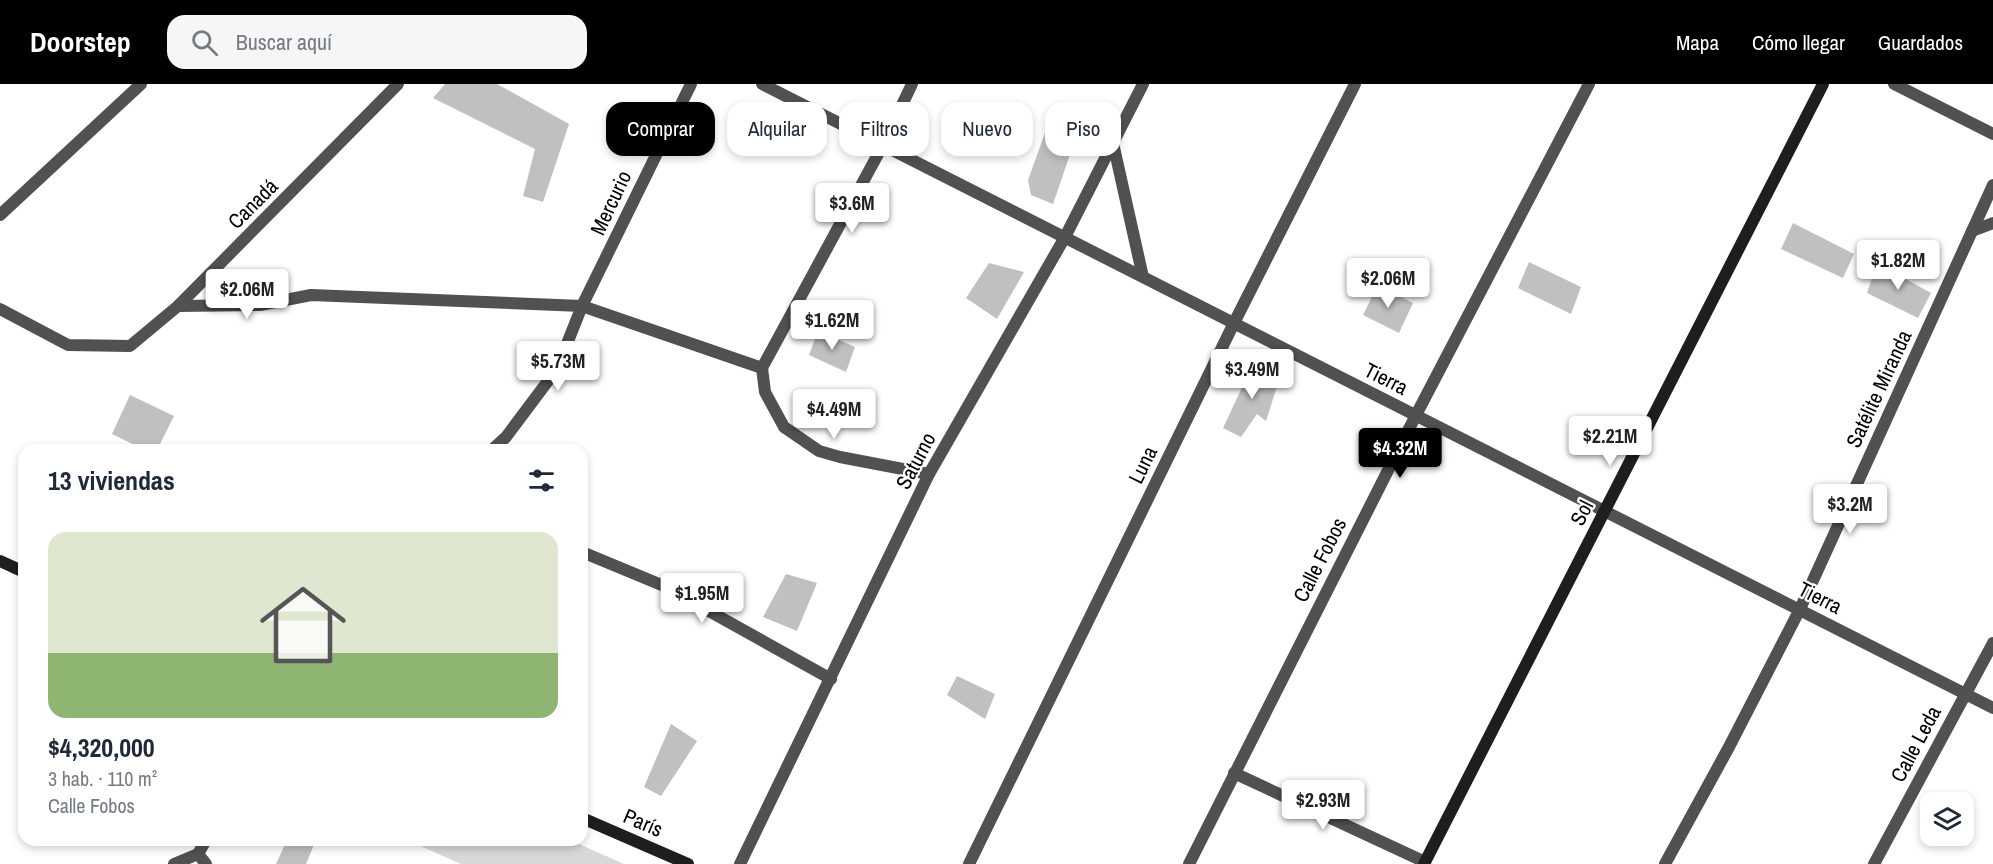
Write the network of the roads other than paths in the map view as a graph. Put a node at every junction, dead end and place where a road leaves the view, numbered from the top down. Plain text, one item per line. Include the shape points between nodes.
1 (140, 84) edge
2 (398, 84) edge
3 (691, 84) edge
4 (762, 84) edge
5 (912, 84) edge
6 (1143, 84) edge
7 (1355, 84) edge
8 (1589, 84) edge
9 (1823, 84) edge
10 (1894, 84) edge
11 (903, 102) edge
12 (839, 123) edge
13 (1121, 127) edge
14 (1993, 134) edge
15 (877, 156) edge
16 (905, 156) edge
17 (1106, 156) edge
18 (1116, 156) edge
19 (1993, 185) edge
20 (0, 215) edge
21 (1993, 223) edge
22 (1972, 231) junction
23 (1065, 237) junction
24 (1143, 277) junction
25 (178, 306) junction
26 (582, 306) junction
27 (0, 309) edge
28 (1234, 323) junction
29 (762, 368) junction
30 (1416, 415) junction
31 (499, 444) edge
32 (929, 474) junction
33 (1605, 511) junction
34 (588, 554) edge
35 (0, 561) edge
36 (18, 569) edge
37 (1800, 609) junction
38 (1993, 643) edge
39 (831, 679) junction
40 (1966, 694) junction
41 (1993, 708) edge
42 (1234, 773) junction
43 (588, 821) edge
44 (202, 859) edge
45 (1425, 863) edge
46 (174, 864) edge
47 (687, 864) edge
48 (740, 864) edge
49 (969, 864) edge
50 (1189, 864) edge
51 (1665, 864) edge
52 (1874, 864) edge

1 - 20 street
2 - 25 street, Canadá
3 - 26 street, Mercurio
4 - 12 street, Tierra
5 - 11 street
6 - 13 street, Saturno
7 - 28 street, Luna
8 - 30 street, Calle Fobos
9 - 33 street, Sol
10 - 14 street
15 - 29 street
16 - 23 street, Tierra
17 - 23 street, Saturno
18 - 24 street
19 - 22 street, Satélite Miranda
21 - 22 street
22 - 37 street, Satélite Miranda
23 - 24 street, Tierra
23 - 32 street, Saturno
24 - 28 street, Tierra
25 - 26 street via 260,305 311,295
25 - 27 street, Canadá via 130,346 68,345
26 - 29 street
26 - 31 street, Mercurio via 557,369
28 - 30 street, Tierra
28 - 49 street, Luna
29 - 32 street via 765,392 784,427 819,451
30 - 33 street, Tierra
30 - 42 street, Calle Fobos
32 - 39 street, Saturno
33 - 37 street, Tierra
33 - 45 street, Sol
34 - 39 street via 664,586
35 - 36 street
37 - 40 street, Tierra
37 - 51 street, Satélite Miranda
38 - 40 street, Calle Leda
39 - 48 street, Saturno
40 - 41 street, Tierra
40 - 52 street, Calle Leda
42 - 45 street
42 - 50 street, Calle Fobos
43 - 47 street, París
44 - 46 street

